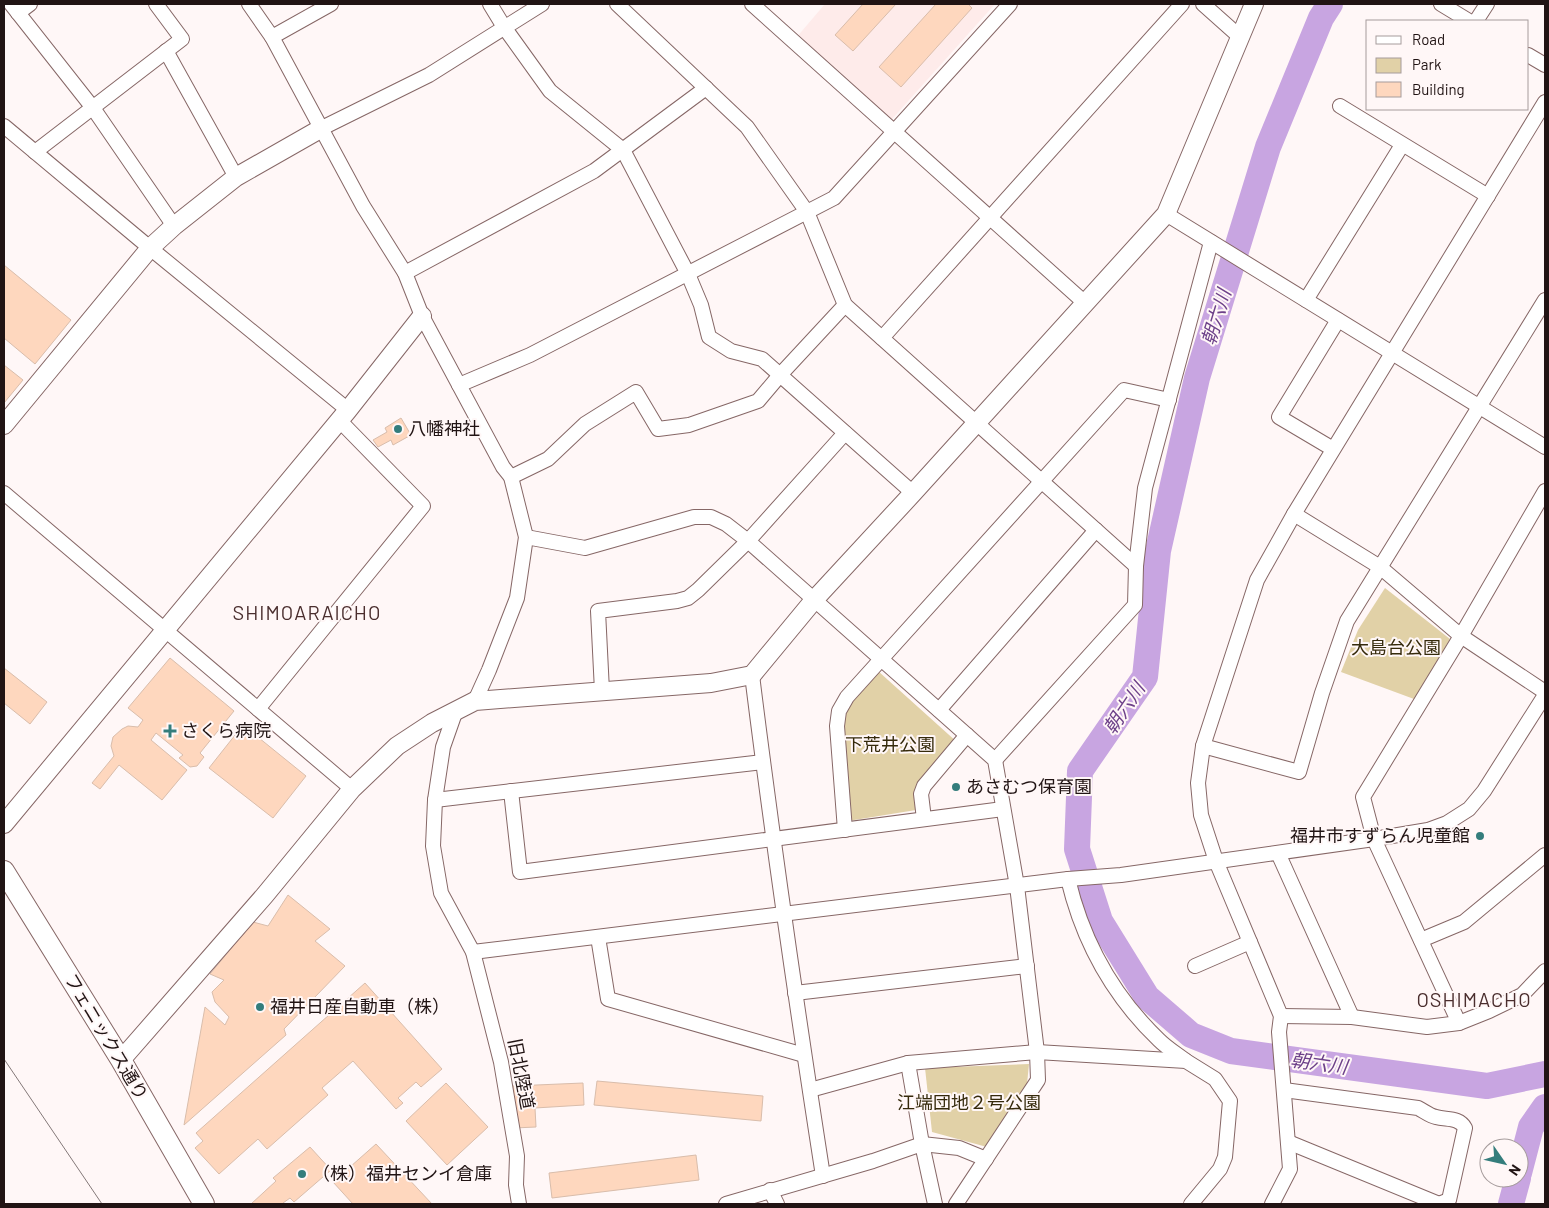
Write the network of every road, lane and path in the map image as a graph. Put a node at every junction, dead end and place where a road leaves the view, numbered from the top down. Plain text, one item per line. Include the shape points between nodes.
1 (30, 4) edge
2 (156, 4) edge
3 (249, 4) edge
4 (330, 4) edge
5 (490, 4) edge
6 (542, 4) edge
7 (617, 4) edge
8 (752, 4) edge
9 (1010, 4) edge
10 (1182, 4) edge
11 (1203, 4) edge
12 (1254, 4) edge
13 (1441, 4) edge
14 (1487, 4) edge
15 (314, 7) edge
16 (15, 8) edge
17 (1467, 20) edge
18 (1477, 20) edge
19 (504, 27) junction
20 (1240, 37) junction
21 (272, 38) junction
22 (166, 51) junction
23 (1529, 56) edge
24 (1545, 65) edge
25 (706, 88) junction
26 (1545, 102) edge
27 (1340, 106) dead end
28 (93, 108) junction
29 (1540, 124) edge
30 (4, 126) edge
31 (322, 128) junction
32 (894, 132) junction
33 (1402, 145) junction
34 (623, 150) junction
35 (35, 152) junction
36 (236, 177) junction
37 (1488, 196) junction
38 (807, 212) junction
39 (1166, 214) junction
40 (991, 218) junction
41 (174, 226) junction
42 (1213, 243) junction
43 (150, 248) junction
44 (405, 273) junction
45 (688, 274) junction
46 (1306, 300) junction
47 (1545, 300) edge
48 (1085, 303) junction
49 (845, 305) junction
50 (422, 316) junction
51 (1338, 320) junction
52 (882, 338) junction
53 (1392, 353) junction
54 (780, 375) junction
55 (459, 385) junction
56 (1169, 400) junction
57 (1479, 407) junction
58 (343, 415) junction
59 (977, 423) junction
60 (4, 425) edge
61 (845, 434) junction
62 (1545, 447) edge
63 (1333, 449) junction
64 (511, 477) junction
65 (1042, 481) junction
66 (1545, 491) edge
67 (4, 493) edge
68 (913, 493) junction
69 (1294, 514) junction
70 (1096, 530) junction
71 (526, 537) junction
72 (748, 542) junction
73 (1136, 566) junction
74 (1380, 567) junction
75 (814, 600) junction
76 (165, 630) junction
77 (1460, 636) junction
78 (881, 659) junction
79 (752, 676) junction
80 (602, 691) junction
81 (1545, 693) edge
82 (475, 701) junction
83 (258, 709) junction
84 (456, 710) junction
85 (939, 710) junction
86 (967, 735) junction
87 (1203, 746) junction
88 (996, 760) junction
89 (763, 762) junction
90 (352, 789) junction
91 (511, 791) junction
92 (436, 800) junction
93 (1003, 810) junction
94 (924, 819) junction
95 (4, 824) edge
96 (845, 830) junction
97 (1374, 839) junction
98 (773, 840) junction
99 (1278, 853) junction
100 (1545, 855) edge
101 (1216, 861) junction
102 (4, 871) edge
103 (1072, 879) junction
104 (1016, 886) junction
105 (784, 914) junction
106 (598, 937) junction
107 (1421, 940) junction
108 (1250, 942) junction
109 (473, 952) junction
110 (1027, 966) junction
111 (1195, 966) dead end
112 (1545, 971) edge
113 (795, 993) junction
114 (1282, 1016) junction
115 (1352, 1017) junction
116 (1459, 1023) junction
117 (1038, 1052) junction
118 (804, 1054) junction
119 (121, 1060) junction
120 (1186, 1061) junction
121 (908, 1063) junction
122 (1283, 1084) junction
123 (810, 1090) junction
124 (1288, 1142) junction
125 (922, 1144) junction
126 (986, 1159) junction
127 (823, 1176) junction
128 (770, 1190) junction
129 (204, 1204) edge
130 (519, 1204) edge
131 (726, 1204) edge
132 (777, 1204) edge
133 (935, 1204) edge
134 (956, 1204) edge
135 (1190, 1204) edge
136 (1272, 1204) edge
137 (1439, 1204) edge

1 - 16 street
2 - 22 street via 182,39
3 - 21 street
4 - 15 street
5 - 19 street
6 - 19 street
7 - 25 street
8 - 32 street
9 - 32 street
10 - 40 street
11 - 20 street
12 - 20 street
13 - 17 street
14 - 18 street
15 - 21 street
16 - 28 street
19 - 31 street via 429,75
19 - 34 street via 550,90
20 - 39 street
21 - 31 street
22 - 28 street
22 - 36 street
23 - 24 street
25 - 34 street
25 - 38 street via 747,127
26 - 29 street
27 - 33 street
28 - 35 street
28 - 41 street
29 - 37 street
30 - 35 street
31 - 36 street
31 - 44 street via 363,206
32 - 38 street via 834,198
32 - 40 street
33 - 37 street
33 - 46 street
34 - 44 street via 594,171
34 - 45 street
35 - 43 street
36 - 41 street
37 - 53 street
38 - 45 street
38 - 49 street
39 - 42 street
39 - 48 street
40 - 48 street
40 - 52 street
41 - 43 street
42 - 46 street
42 - 56 street
43 - 58 street
43 - 60 street
44 - 50 street
45 - 54 street via 709,336 731,351 762,359
45 - 55 street via 530,355
46 - 51 street
47 - 57 street
48 - 59 street
49 - 52 street
49 - 54 street
50 - 55 street
50 - 58 street
51 - 53 street
51 - 63 street via 1279,417
52 - 59 street
53 - 57 street
53 - 63 street
54 - 61 street
54 - 64 street via 758,401 689,425 658,429 636,392 585,424 548,459
55 - 64 street
56 - 65 street via 1124,390
56 - 73 street via 1145,488
57 - 62 street
57 - 74 street
58 - 76 street
58 - 83 street via 423,506
59 - 65 street
59 - 68 street
61 - 68 street
61 - 72 street
63 - 69 street
64 - 71 street
65 - 70 street
65 - 78 street
66 - 77 street
67 - 76 street
68 - 75 street
69 - 74 street
69 - 87 street via 1257,580
70 - 73 street
70 - 85 street
71 - 72 street via 586,548 694,517 711,517 726,524
71 - 82 street via 517,598
72 - 75 street
72 - 80 street via 688,598 598,611
73 - 88 street via 1135,604
74 - 77 street
74 - 87 street via 1347,620 1299,772
75 - 78 street
75 - 79 street
76 - 83 street
76 - 95 street
77 - 81 street
77 - 97 street via 1363,797
78 - 85 street
78 - 96 street via 847,697 839,711 837,726
79 - 80 street via 711,683
79 - 89 street
80 - 82 street
81 - 97 street via 1484,791 1468,809 1447,823 1428,830
82 - 84 street
83 - 90 street
84 - 90 street via 397,746
84 - 92 street, 旧北陸道 via 443,747
85 - 86 street
86 - 88 street
86 - 94 street via 924,786 921,794
87 - 101 street via 1198,783 1201,814
88 - 93 street
89 - 91 street
89 - 98 street
90 - 119 street via 265,895
91 - 92 street
91 - 98 street via 520,872
92 - 109 street, 旧北陸道 via 433,846 441,893
93 - 94 street
93 - 104 street
94 - 96 street
96 - 98 street
97 - 99 street
97 - 107 street
98 - 105 street
99 - 101 street
99 - 115 street
100 - 107 street via 1464,922
101 - 103 street
101 - 108 street
102 - 119 main road, フェニックス通り
103 - 104 street
103 - 120 street via 1074,907 1103,971 1133,1012
104 - 105 street
104 - 110 street
105 - 106 street
105 - 113 street
106 - 109 street
106 - 118 street via 608,999
107 - 116 street
108 - 111 street
108 - 114 street
109 - 130 street, 旧北陸道 via 501,1062 517,1156
110 - 113 street
110 - 117 street
112 - 116 street via 1522,995
113 - 118 street
114 - 115 street
114 - 122 street via 1279,1032
115 - 116 street via 1427,1027
117 - 120 street
117 - 121 street
117 - 126 street via 1038,1080
118 - 123 street
119 - 129 main road, フェニックス通り
120 - 135 street via 1215,1079 1230,1101 1226,1157 1220,1169
121 - 123 street
121 - 125 street
122 - 124 street
122 - 137 street via 1294,1092 1418,1108 1434,1117 1462,1122 1465,1128 1449,1200
123 - 127 street
124 - 136 street via 1290,1169
124 - 137 street
125 - 126 street via 959,1148
125 - 127 street
125 - 133 street
126 - 134 street
127 - 128 street
128 - 131 street
128 - 132 street

